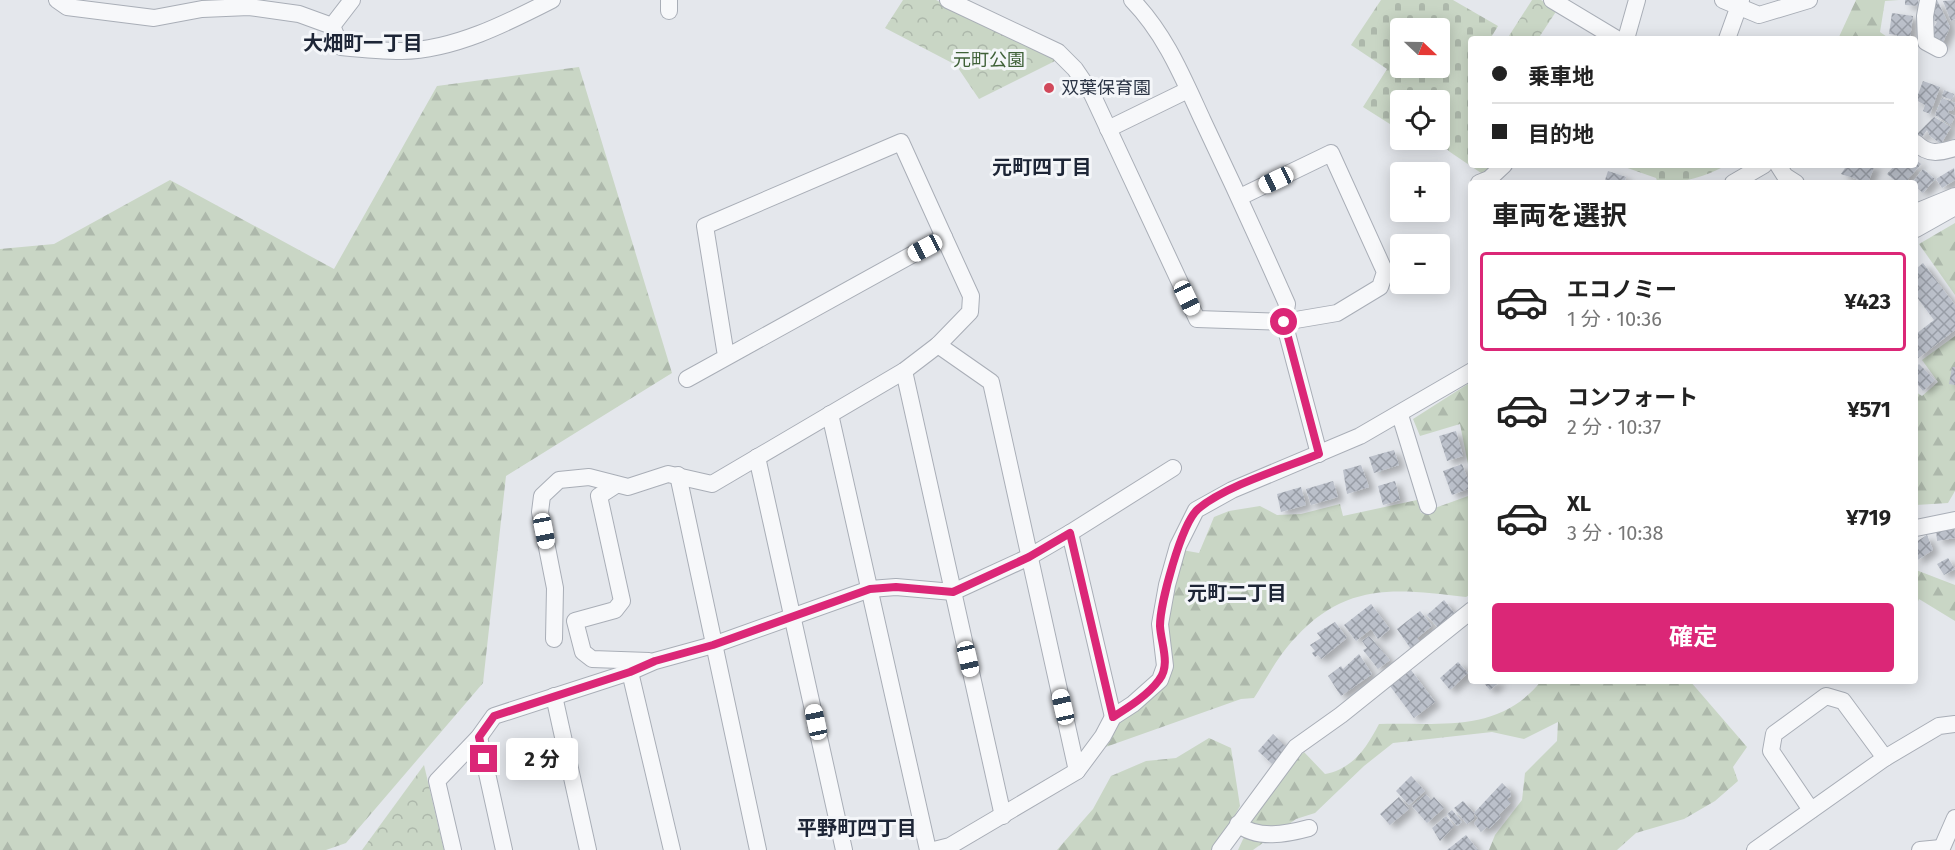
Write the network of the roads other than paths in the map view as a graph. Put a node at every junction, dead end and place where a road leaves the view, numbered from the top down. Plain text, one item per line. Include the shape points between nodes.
1 (57, 0) edge
2 (352, 0) edge
3 (552, 0) edge
4 (948, 0) edge
5 (1132, 0) edge
6 (1552, 0) edge
7 (1637, 0) edge
8 (1723, 0) edge
9 (1809, 0) edge
10 (1928, 0) edge
11 (1740, 3) edge
12 (332, 26) junction
13 (1612, 36) edge
14 (1627, 36) edge
15 (1728, 36) edge
16 (1939, 49) dead end
17 (1188, 90) junction
18 (1108, 129) junction
19 (1918, 145) edge
20 (1955, 148) edge
21 (1501, 168) edge
22 (1759, 168) edge
23 (1780, 168) edge
24 (1485, 180) edge
25 (1738, 180) edge
26 (1791, 180) edge
27 (1955, 195) edge
28 (1240, 197) junction
29 (1955, 207) edge
30 (1918, 211) edge
31 (1918, 228) edge
32 (944, 237) junction
33 (1284, 322) junction
34 (938, 345) junction
35 (726, 356) junction
36 (904, 371) junction
37 (1468, 373) edge
38 (687, 379) dead end
39 (830, 414) junction
40 (1400, 415) junction
41 (1319, 454) junction
42 (757, 457) junction
43 (1173, 468) dead end
44 (678, 475) junction
45 (616, 485) junction
46 (1428, 506) dead end
47 (1955, 520) edge
48 (1918, 528) edge
49 (1070, 533) junction
50 (1029, 557) junction
51 (870, 589) junction
52 (953, 592) junction
53 (1468, 613) edge
54 (793, 615) junction
55 (554, 639) dead end
56 (713, 645) junction
57 (655, 661) junction
58 (630, 672) junction
59 (554, 696) junction
60 (1113, 717) junction
61 (1955, 724) edge
62 (479, 737) junction
63 (1885, 758) junction
64 (1077, 771) junction
65 (1811, 810) junction
66 (1003, 816) junction
67 (1955, 818) edge
68 (1238, 824) junction
69 (1309, 828) dead end
70 (945, 849) edge
71 (1941, 849) edge
72 (453, 850) edge
73 (504, 850) edge
74 (588, 850) edge
75 (672, 850) edge
76 (758, 850) edge
77 (844, 850) edge
78 (928, 850) edge
79 (1220, 850) edge
80 (1755, 850) edge
81 (1920, 850) edge

1 - 12 street via 67,7 154,18 202,9 249,7 299,14
2 - 12 street
3 - 12 street via 509,22 466,37 404,51 341,48
4 - 18 street via 1058,52 1092,94
5 - 17 street via 1167,45
6 - 13 street
7 - 14 street
8 - 11 street
9 - 11 street via 1760,15
10 - 16 street via 1926,42
11 - 15 street
17 - 18 street
17 - 28 street
18 - 33 street via 1197,319
19 - 20 street via 1935,153
21 - 24 street
22 - 25 street
23 - 26 street
27 - 30 street
28 - 33 street via 1287,304
28 - 33 street via 1331,153 1386,272 1380,287 1337,313
29 - 31 street
32 - 34 street via 971,296 970,312
32 - 35 street
32 - 35 street via 901,142 705,226
33 - 41 street
34 - 36 street
34 - 50 street via 991,382
35 - 38 street
36 - 39 street
36 - 52 street
37 - 40 street
39 - 42 street
39 - 51 street
40 - 41 street
40 - 46 street
41 - 60 street via 1232,490 1196,510 1178,546 1167,585 1160,624 1165,666 1160,680
42 - 44 street via 712,484
42 - 54 street
43 - 49 street
44 - 45 street via 668,474 628,487
44 - 56 street
45 - 55 street via 589,477 559,480 542,496 540,512 555,588
45 - 57 street via 599,496 622,601 615,610 575,621 583,652 592,659
47 - 48 street
49 - 50 street
49 - 60 street
50 - 52 street
50 - 64 street
51 - 52 street
51 - 54 street
51 - 78 street
52 - 66 street
53 - 68 street via 1296,747
54 - 56 street
54 - 77 street
56 - 57 street
56 - 76 street
57 - 58 street
58 - 59 street
58 - 75 street
59 - 62 street via 494,716
59 - 74 street
60 - 64 street
61 - 63 street via 1939,726
62 - 72 street via 437,781
62 - 73 street
63 - 65 street
63 - 65 street via 1843,701 1826,696 1774,734 1771,751
64 - 66 street
65 - 80 street
66 - 70 street
67 - 71 street
68 - 69 street via 1246,831 1284,835
68 - 79 street
71 - 81 street

